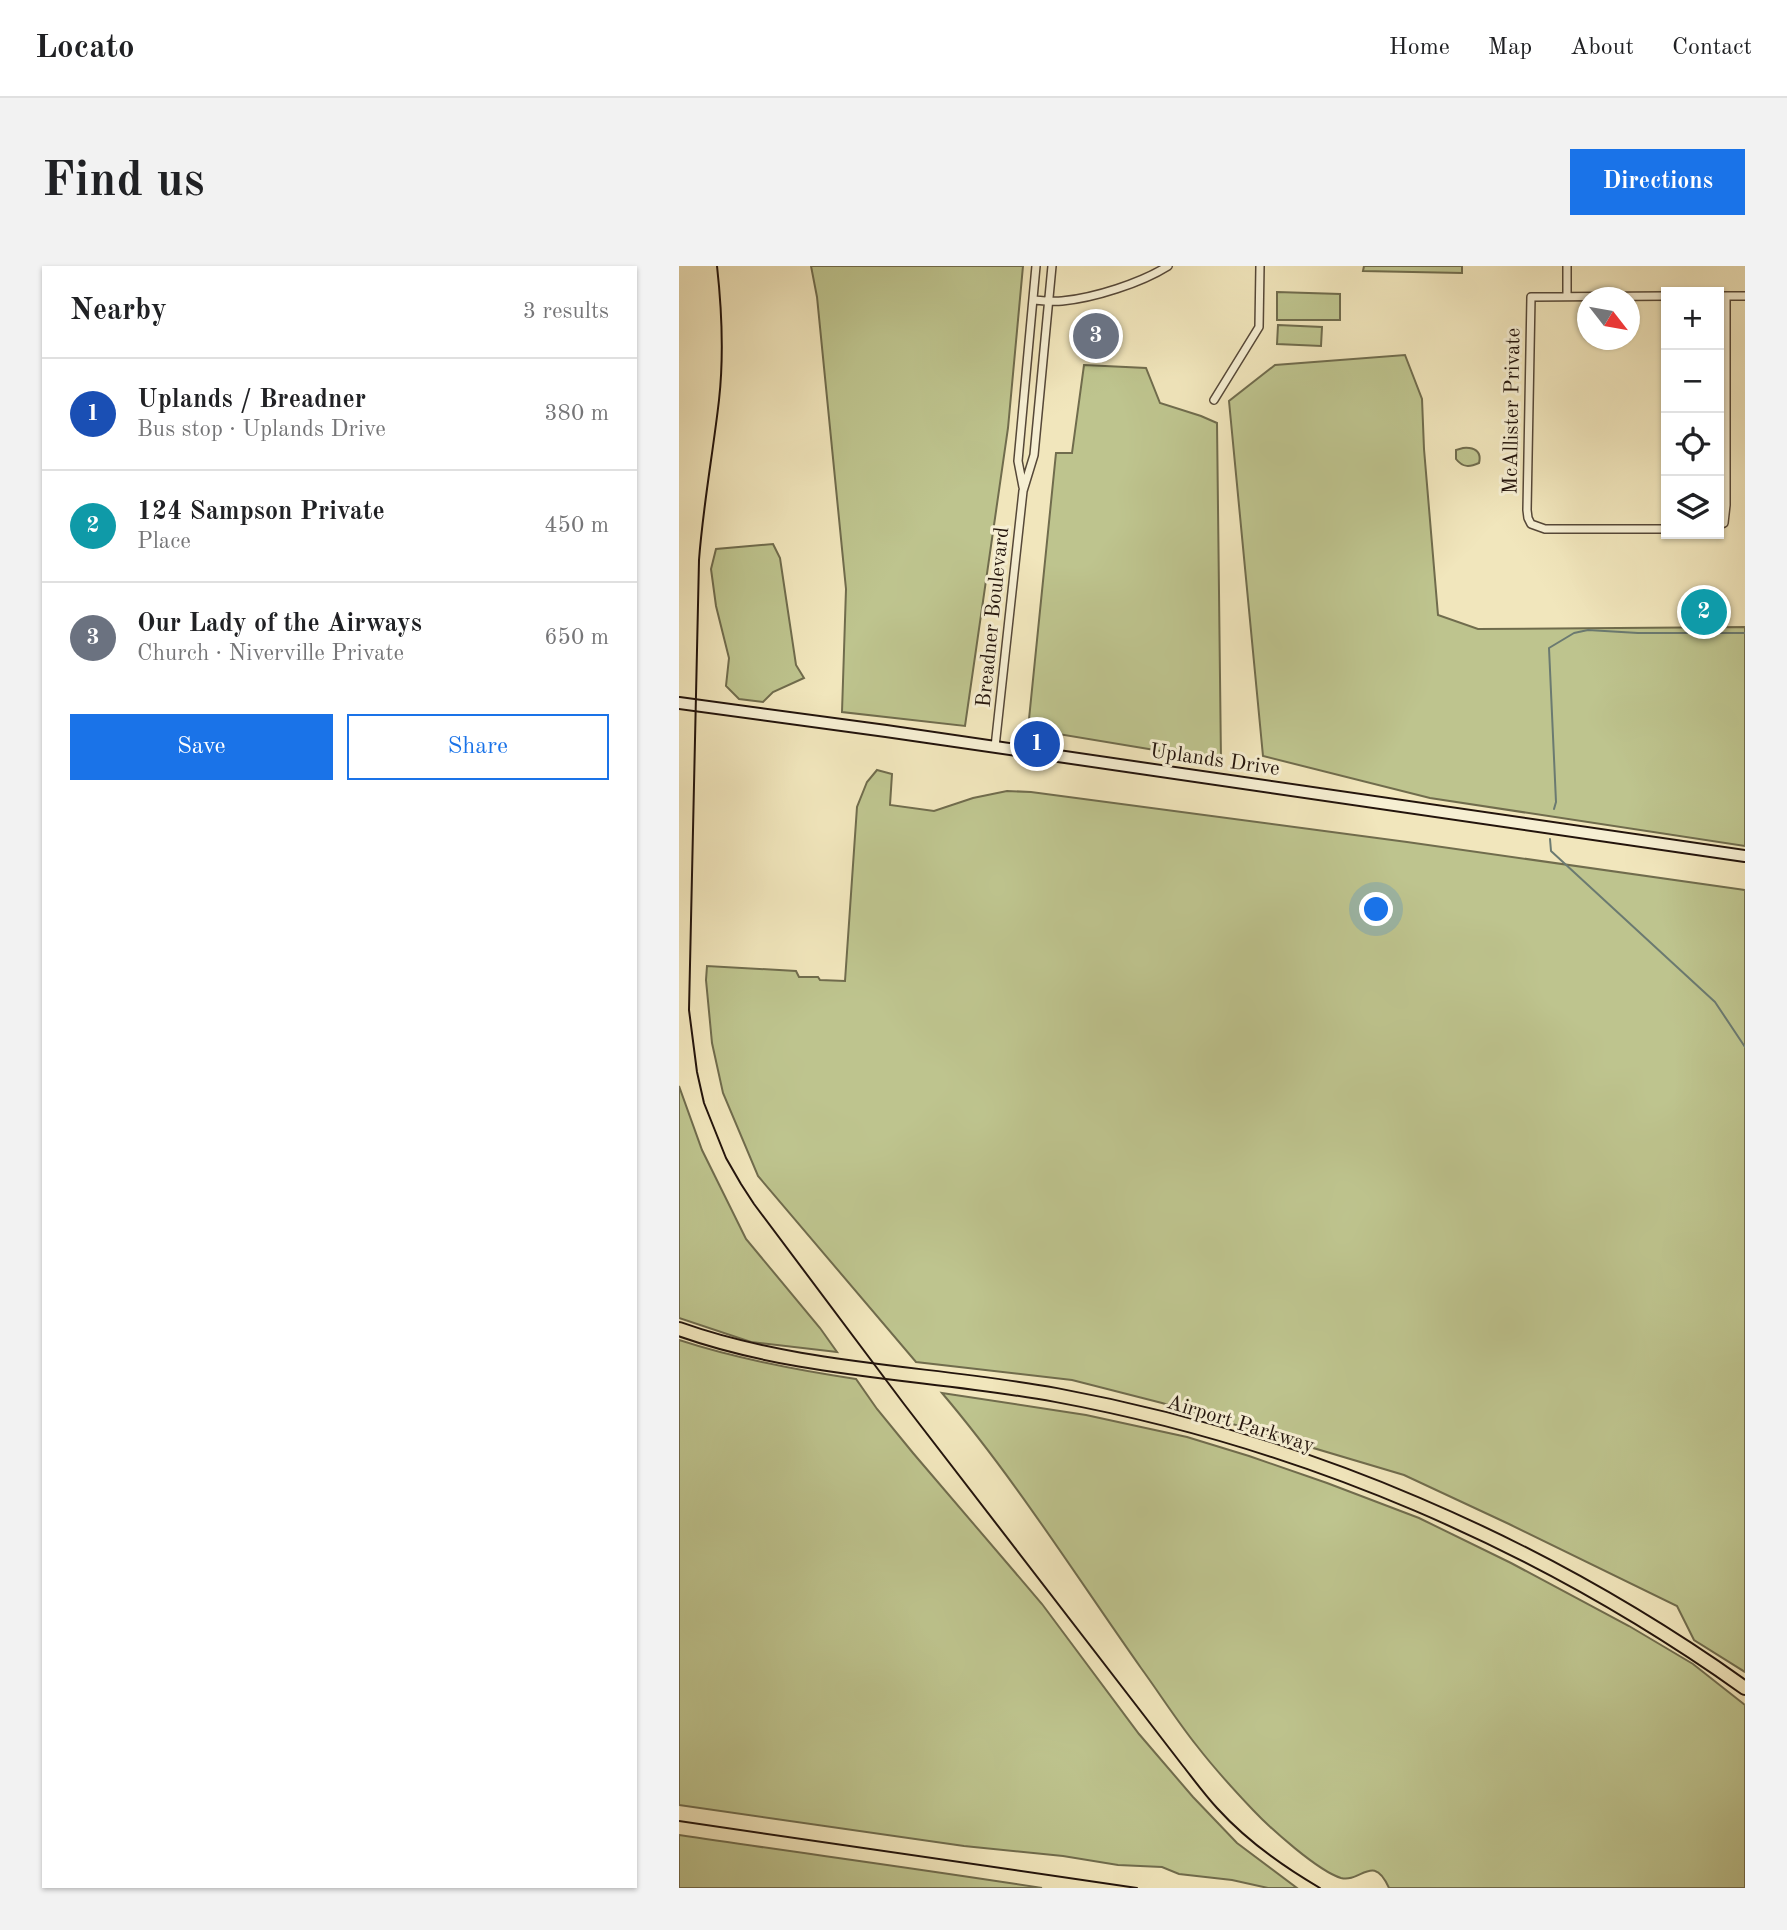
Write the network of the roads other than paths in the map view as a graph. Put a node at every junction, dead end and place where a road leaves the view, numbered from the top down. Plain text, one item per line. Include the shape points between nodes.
1 (1036, 266) edge
2 (1052, 266) edge
3 (1168, 266) edge
4 (1260, 266) edge
5 (1567, 266) edge
6 (1567, 296) junction
7 (1661, 296) edge
8 (1724, 296) edge
9 (1745, 296) edge
10 (1034, 300) junction
11 (1049, 301) junction
12 (1723, 350) edge
13 (1214, 400) dead end
14 (1023, 491) junction
15 (1724, 507) edge
16 (1661, 529) edge
17 (679, 703) edge
18 (995, 747) junction
19 (1745, 856) edge
20 (679, 1329) edge
21 (1745, 1688) edge

1 - 10 street, Breadner Boulevard
2 - 11 street, Breadner Boulevard
3 - 11 street via 1133,283
4 - 13 street via 1259,327
5 - 6 street
6 - 7 street
6 - 16 street, McAllister Private via 1531,297 1528,518 1545,529
8 - 9 street
10 - 11 street
10 - 14 street, Breadner Boulevard via 1018,461
11 - 14 street, Breadner Boulevard via 1034,455
12 - 15 street
14 - 18 street, Breadner Boulevard
17 - 18 main road, Uplands Drive
18 - 19 main road, Uplands Drive
20 - 21 highway, Airport Parkway via 802,1361 1100,1404 1228,1436 1311,1463 1518,1550 1645,1621

